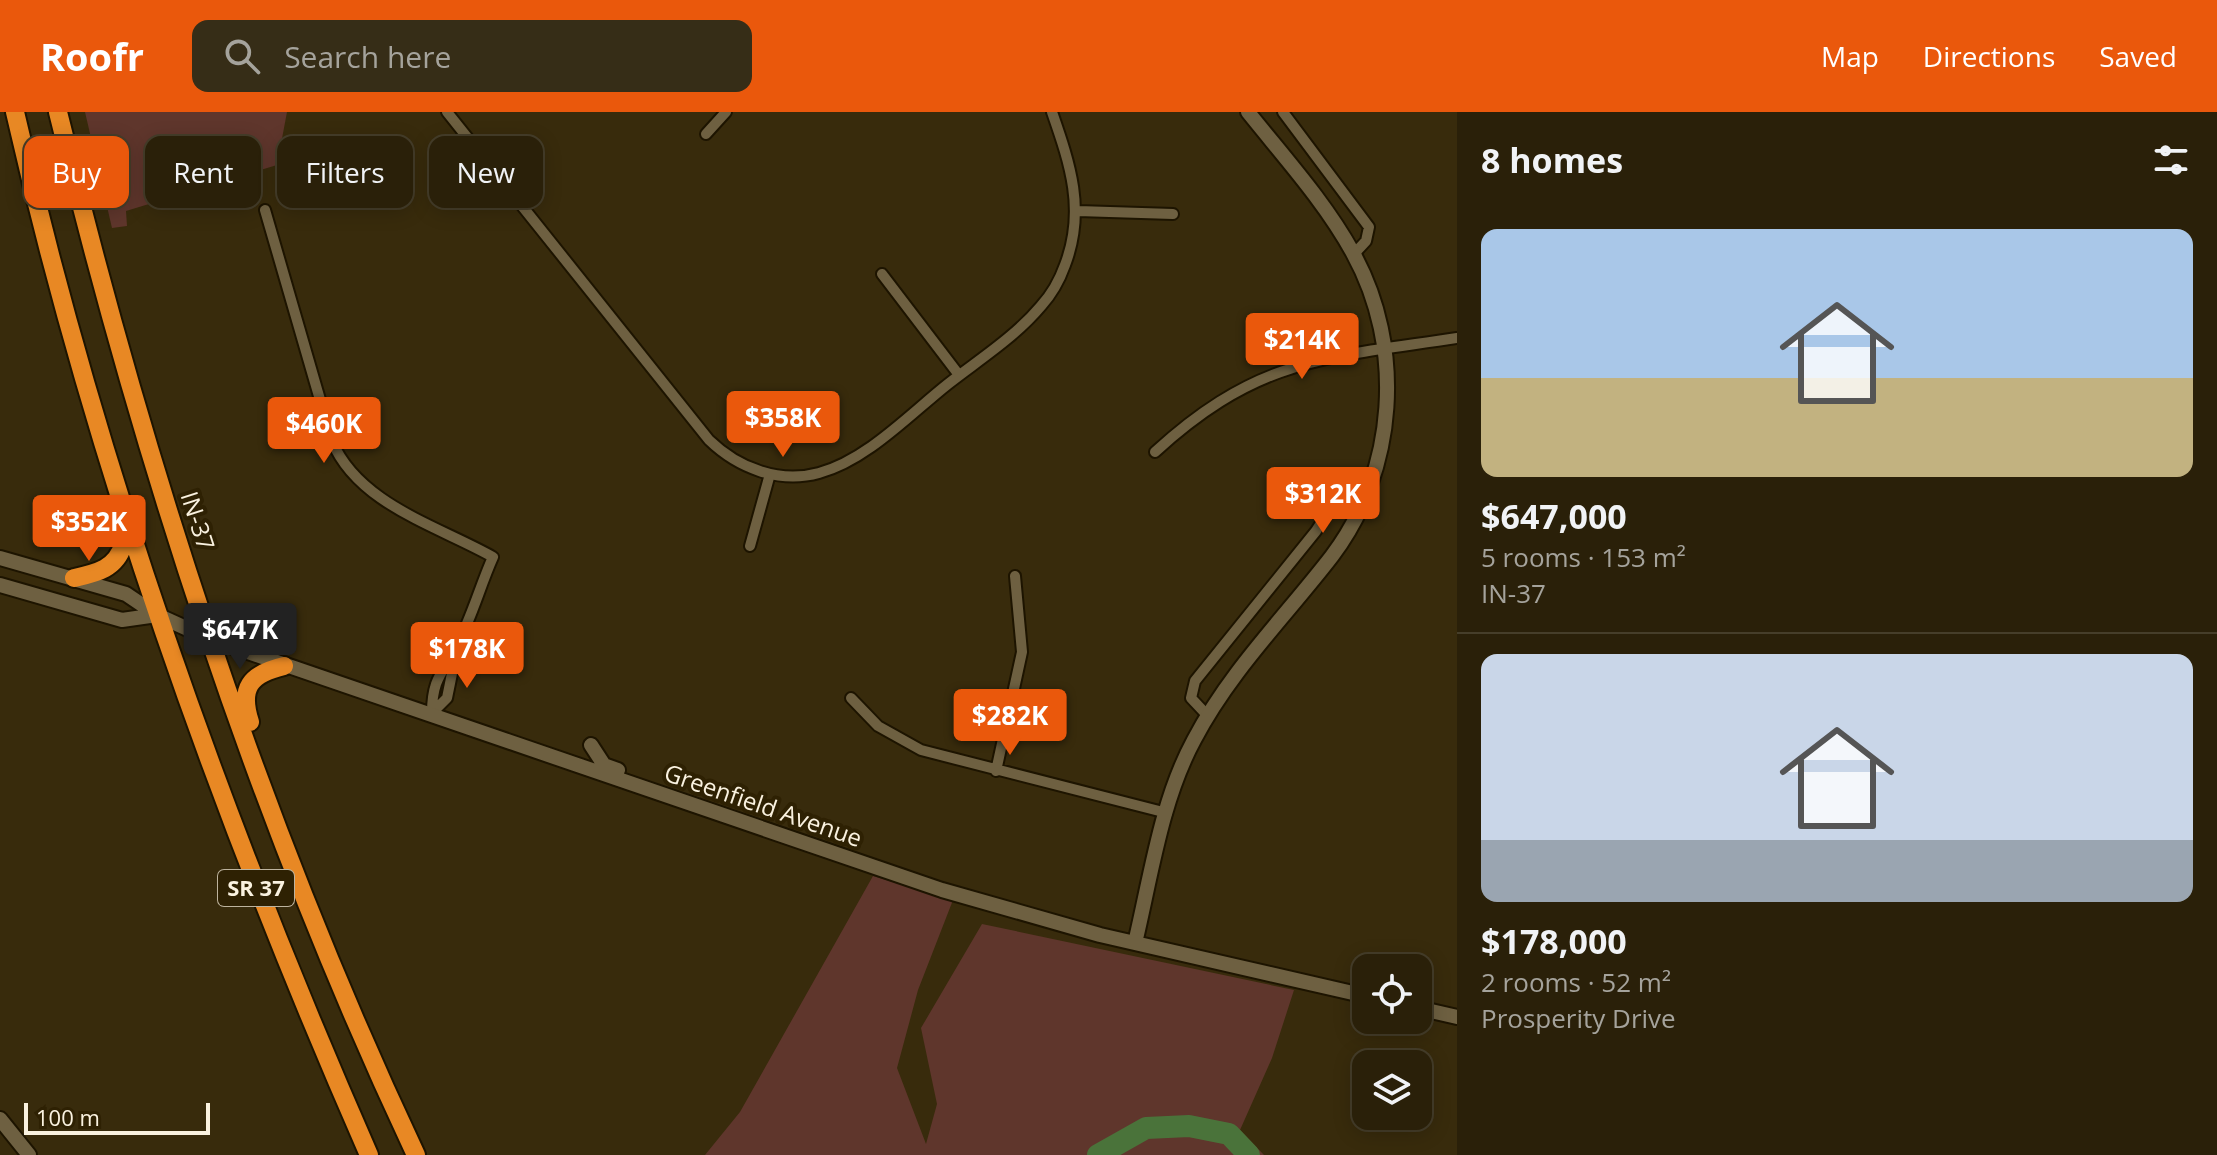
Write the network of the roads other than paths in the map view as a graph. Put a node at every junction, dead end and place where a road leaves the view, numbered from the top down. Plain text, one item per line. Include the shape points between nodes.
1 (15, 112) edge
2 (58, 112) edge
3 (447, 112) edge
4 (726, 112) edge
5 (1052, 112) edge
6 (1248, 112) edge
7 (1283, 112) edge
8 (706, 134) dead end
9 (265, 210) dead end
10 (1078, 211) junction
11 (1173, 214) dead end
12 (48, 245) junction
13 (1354, 254) junction
14 (882, 274) dead end
15 (1457, 338) edge
16 (1384, 348) junction
17 (959, 375) junction
18 (1155, 452) dead end
19 (770, 474) junction
20 (1367, 492) junction
21 (750, 546) dead end
22 (0, 558) edge
23 (1015, 576) dead end
24 (74, 578) junction
25 (0, 585) edge
26 (157, 615) junction
27 (210, 639) junction
28 (457, 647) junction
29 (284, 666) junction
30 (851, 698) dead end
31 (432, 713) junction
32 (1207, 715) junction
33 (591, 745) dead end
34 (996, 771) junction
35 (1167, 813) junction
36 (732, 818) junction
37 (1135, 943) junction
38 (325, 950) junction
39 (1352, 993) edge
40 (1432, 1011) edge
41 (1457, 1017) edge
42 (0, 1119) edge
43 (29, 1155) edge
44 (369, 1155) edge
45 (416, 1155) edge

1 - 12 highway, SR 37
2 - 27 highway, IN-37 / SR 37 via 106,303
3 - 19 street via 709,440 743,466
4 - 8 street
5 - 10 street via 1071,165
6 - 13 main road
7 - 13 street via 1365,218 1369,234
9 - 28 street via 343,463 375,494 493,557
10 - 11 street
10 - 17 street via 1066,263 1042,306
12 - 24 highway via 48,285 123,545 110,566
12 - 26 highway, SR 37
13 - 16 main road via 1377,308
14 - 17 street
15 - 16 street
16 - 18 street via 1318,358 1249,383 1187,423
16 - 20 main road via 1387,411
17 - 19 street via 842,464 805,476
19 - 21 street
20 - 32 main road via 1332,555
20 - 32 street via 1337,498 1195,681 1191,698
22 - 24 main road, Greenfield Avenue
23 - 34 street via 1022,652
24 - 26 main road, Greenfield Avenue via 126,594
25 - 26 main road, Greenfield Avenue via 122,620
26 - 27 main road, Greenfield Avenue
26 - 44 highway, SR 37 via 274,937
27 - 29 main road, Greenfield Avenue
27 - 38 highway, IN-37 / SR 37
28 - 31 street via 447,698
28 - 31 street via 440,668
29 - 31 main road, Greenfield Avenue
29 - 38 highway via 253,677 244,691 245,705 329,932
30 - 34 street via 878,726 904,742
31 - 36 main road, Greenfield Avenue
32 - 35 main road via 1187,753
33 - 36 main road via 604,765 688,794
34 - 35 street
35 - 37 main road
36 - 37 main road, Greenfield Avenue via 942,890
37 - 39 main road, Greenfield Avenue
38 - 45 highway, IN-37 / SR 37
40 - 41 main road
42 - 43 main road

